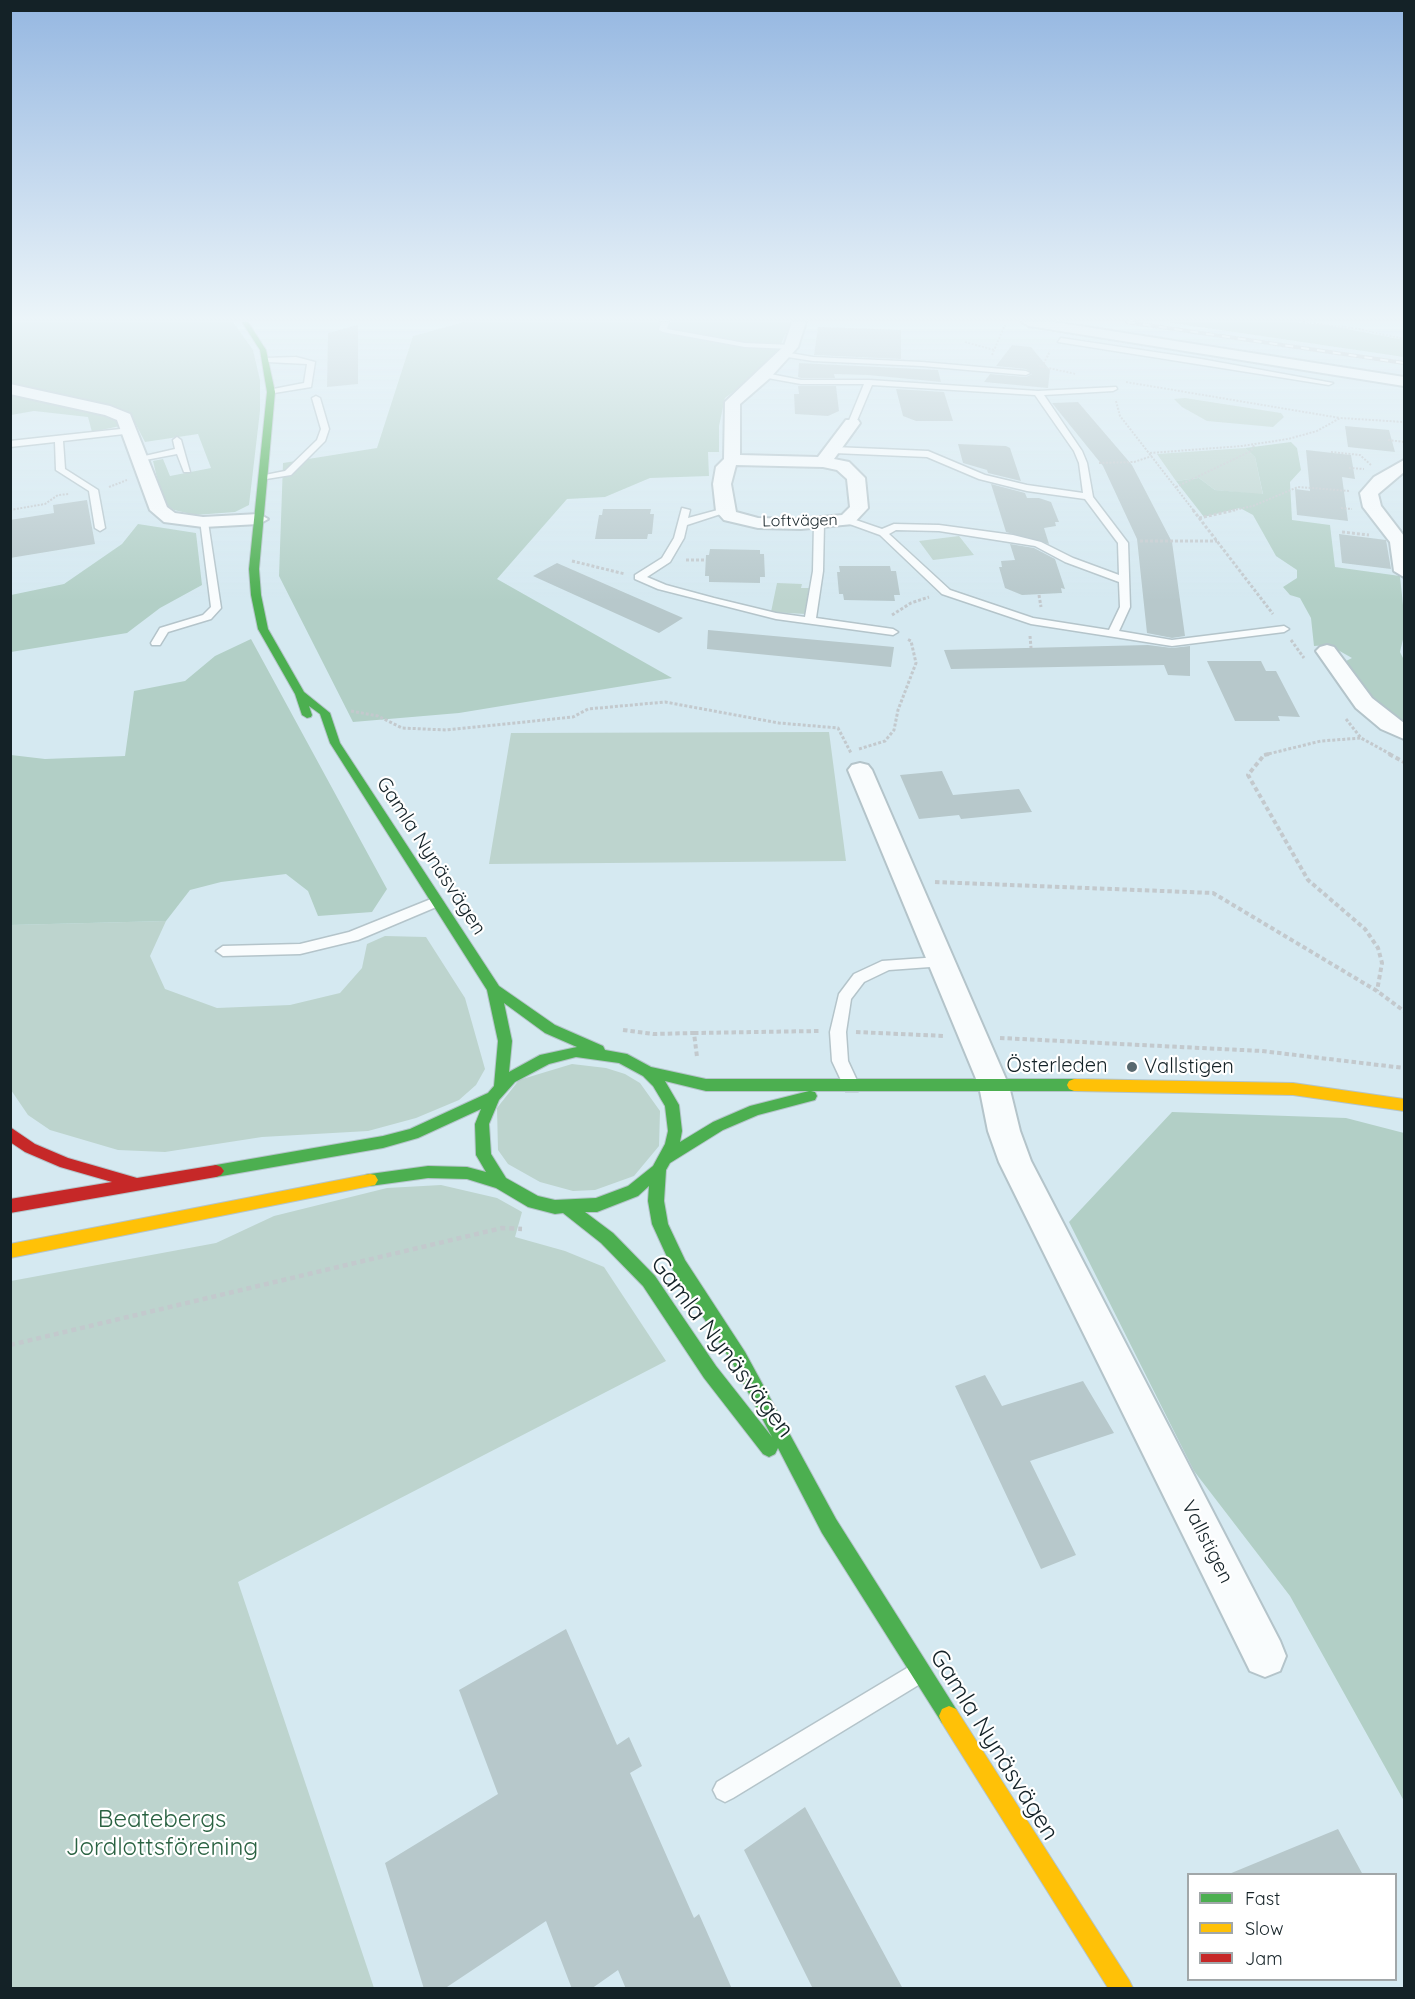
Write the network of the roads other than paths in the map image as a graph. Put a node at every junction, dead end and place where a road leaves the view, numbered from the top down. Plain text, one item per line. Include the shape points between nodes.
1 (120, 415) edge
2 (269, 415) edge
3 (321, 415) edge
4 (731, 415) edge
5 (855, 415) edge
6 (1053, 415) edge
7 (852, 423) joint
8 (130, 431) junction
9 (59, 439) junction
10 (177, 440) dead end
11 (10, 444) edge
12 (180, 451) junction
13 (828, 456) junction
14 (140, 458) junction
15 (732, 460) junction
16 (1404, 465) edge
17 (187, 470) dead end
18 (263, 478) junction
19 (1089, 497) junction
20 (685, 510) dead end
21 (725, 512) junction
22 (259, 519) junction
23 (847, 520) junction
24 (203, 522) junction
25 (682, 523) junction
26 (819, 523) junction
27 (100, 528) dead end
28 (883, 533) junction
29 (1404, 571) edge
30 (1125, 581) junction
31 (810, 621) junction
32 (1284, 629) road end
33 (892, 632) road end
34 (1112, 634) junction
35 (156, 643) dead end
36 (1327, 651) dead end
37 (1404, 732) edge
38 (855, 761) road end
39 (436, 902) junction
40 (223, 951) dead end
41 (939, 962) junction
42 (494, 990) junction
43 (608, 1054) junction
44 (648, 1072) junction
45 (994, 1086) junction
46 (852, 1087) junction
47 (497, 1092) junction
48 (1404, 1105) edge
49 (10, 1133) edge
50 (666, 1158) junction
51 (658, 1170) junction
52 (501, 1183) junction
53 (141, 1184) junction
54 (10, 1206) edge
55 (567, 1207) junction
56 (10, 1251) edge
57 (829, 1526) junction
58 (1265, 1656) dead end
59 (920, 1672) junction
60 (725, 1790) dead end
61 (1121, 1989) edge

1 - 8 street
2 - 18 main road, Gamla Nynäsvägen
3 - 18 lane via 325,429 321,441 288,473
4 - 15 street
5 - 7 lane
6 - 19 lane via 1078,451
7 - 13 street
8 - 9 lane
8 - 14 street
9 - 11 lane
9 - 27 lane via 61,470 93,490
10 - 12 lane
12 - 14 lane
12 - 17 lane
13 - 15 street, Loftvägen
13 - 19 lane via 928,454 982,477
13 - 23 street, Loftvägen via 856,478 859,508
14 - 24 street via 159,510 170,518
15 - 21 street via 725,468 722,484
16 - 29 street via 1369,493 1372,507 1399,541
18 - 22 main road, Gamla Nynäsvägen
19 - 30 lane via 1123,543
20 - 25 lane
21 - 25 lane
21 - 26 street, Loftvägen via 750,522
22 - 24 street
22 - 39 main road, Gamla Nynäsvägen via 254,569 263,628 300,694 325,713 335,743
23 - 26 street, Loftvägen
23 - 28 lane
24 - 35 lane via 216,608 207,617 164,630
25 - 31 lane via 679,538 666,560 639,577 712,602
26 - 31 lane via 818,571
28 - 30 lane via 894,527 939,528 1013,538 1038,544
28 - 34 lane via 946,592 1031,621
30 - 34 lane via 1125,607
31 - 33 lane
32 - 34 lane via 1172,644
36 - 37 street via 1364,704
38 - 41 street, Vallstigen
39 - 40 lane via 342,939 300,949
39 - 42 main road, Gamla Nynäsvägen
41 - 45 street, Vallstigen
41 - 46 lane via 887,965 859,978 844,998 838,1032 840,1061
42 - 43 main road, Gamla Nynäsvägen via 550,1029
42 - 47 main road, Gamla Nynäsvägen via 506,1041
43 - 44 main road
43 - 47 main road via 576,1052 545,1059 521,1070
44 - 46 main road, Österleden via 706,1085 788,1083
44 - 50 main road via 666,1093 675,1118 674,1138
45 - 46 main road, Österleden
45 - 48 main road, Österleden via 1293,1089
45 - 58 street, Vallstigen via 1015,1162
46 - 50 main road, Österleden via 755,1110 702,1134
47 - 52 main road via 482,1124 481,1140 491,1169
47 - 53 main road via 413,1134 383,1142
49 - 53 main road via 30,1148 65,1163
50 - 51 main road
51 - 55 main road via 618,1199
51 - 57 main road, Gamla Nynäsvägen via 656,1201 663,1236 739,1358
52 - 55 main road via 534,1202
52 - 56 main road via 467,1173 390,1176
53 - 54 main road
55 - 57 main road, Gamla Nynäsvägen via 607,1238 649,1281 710,1372
57 - 59 main road, Gamla Nynäsvägen
59 - 60 lane
59 - 61 main road, Gamla Nynäsvägen

